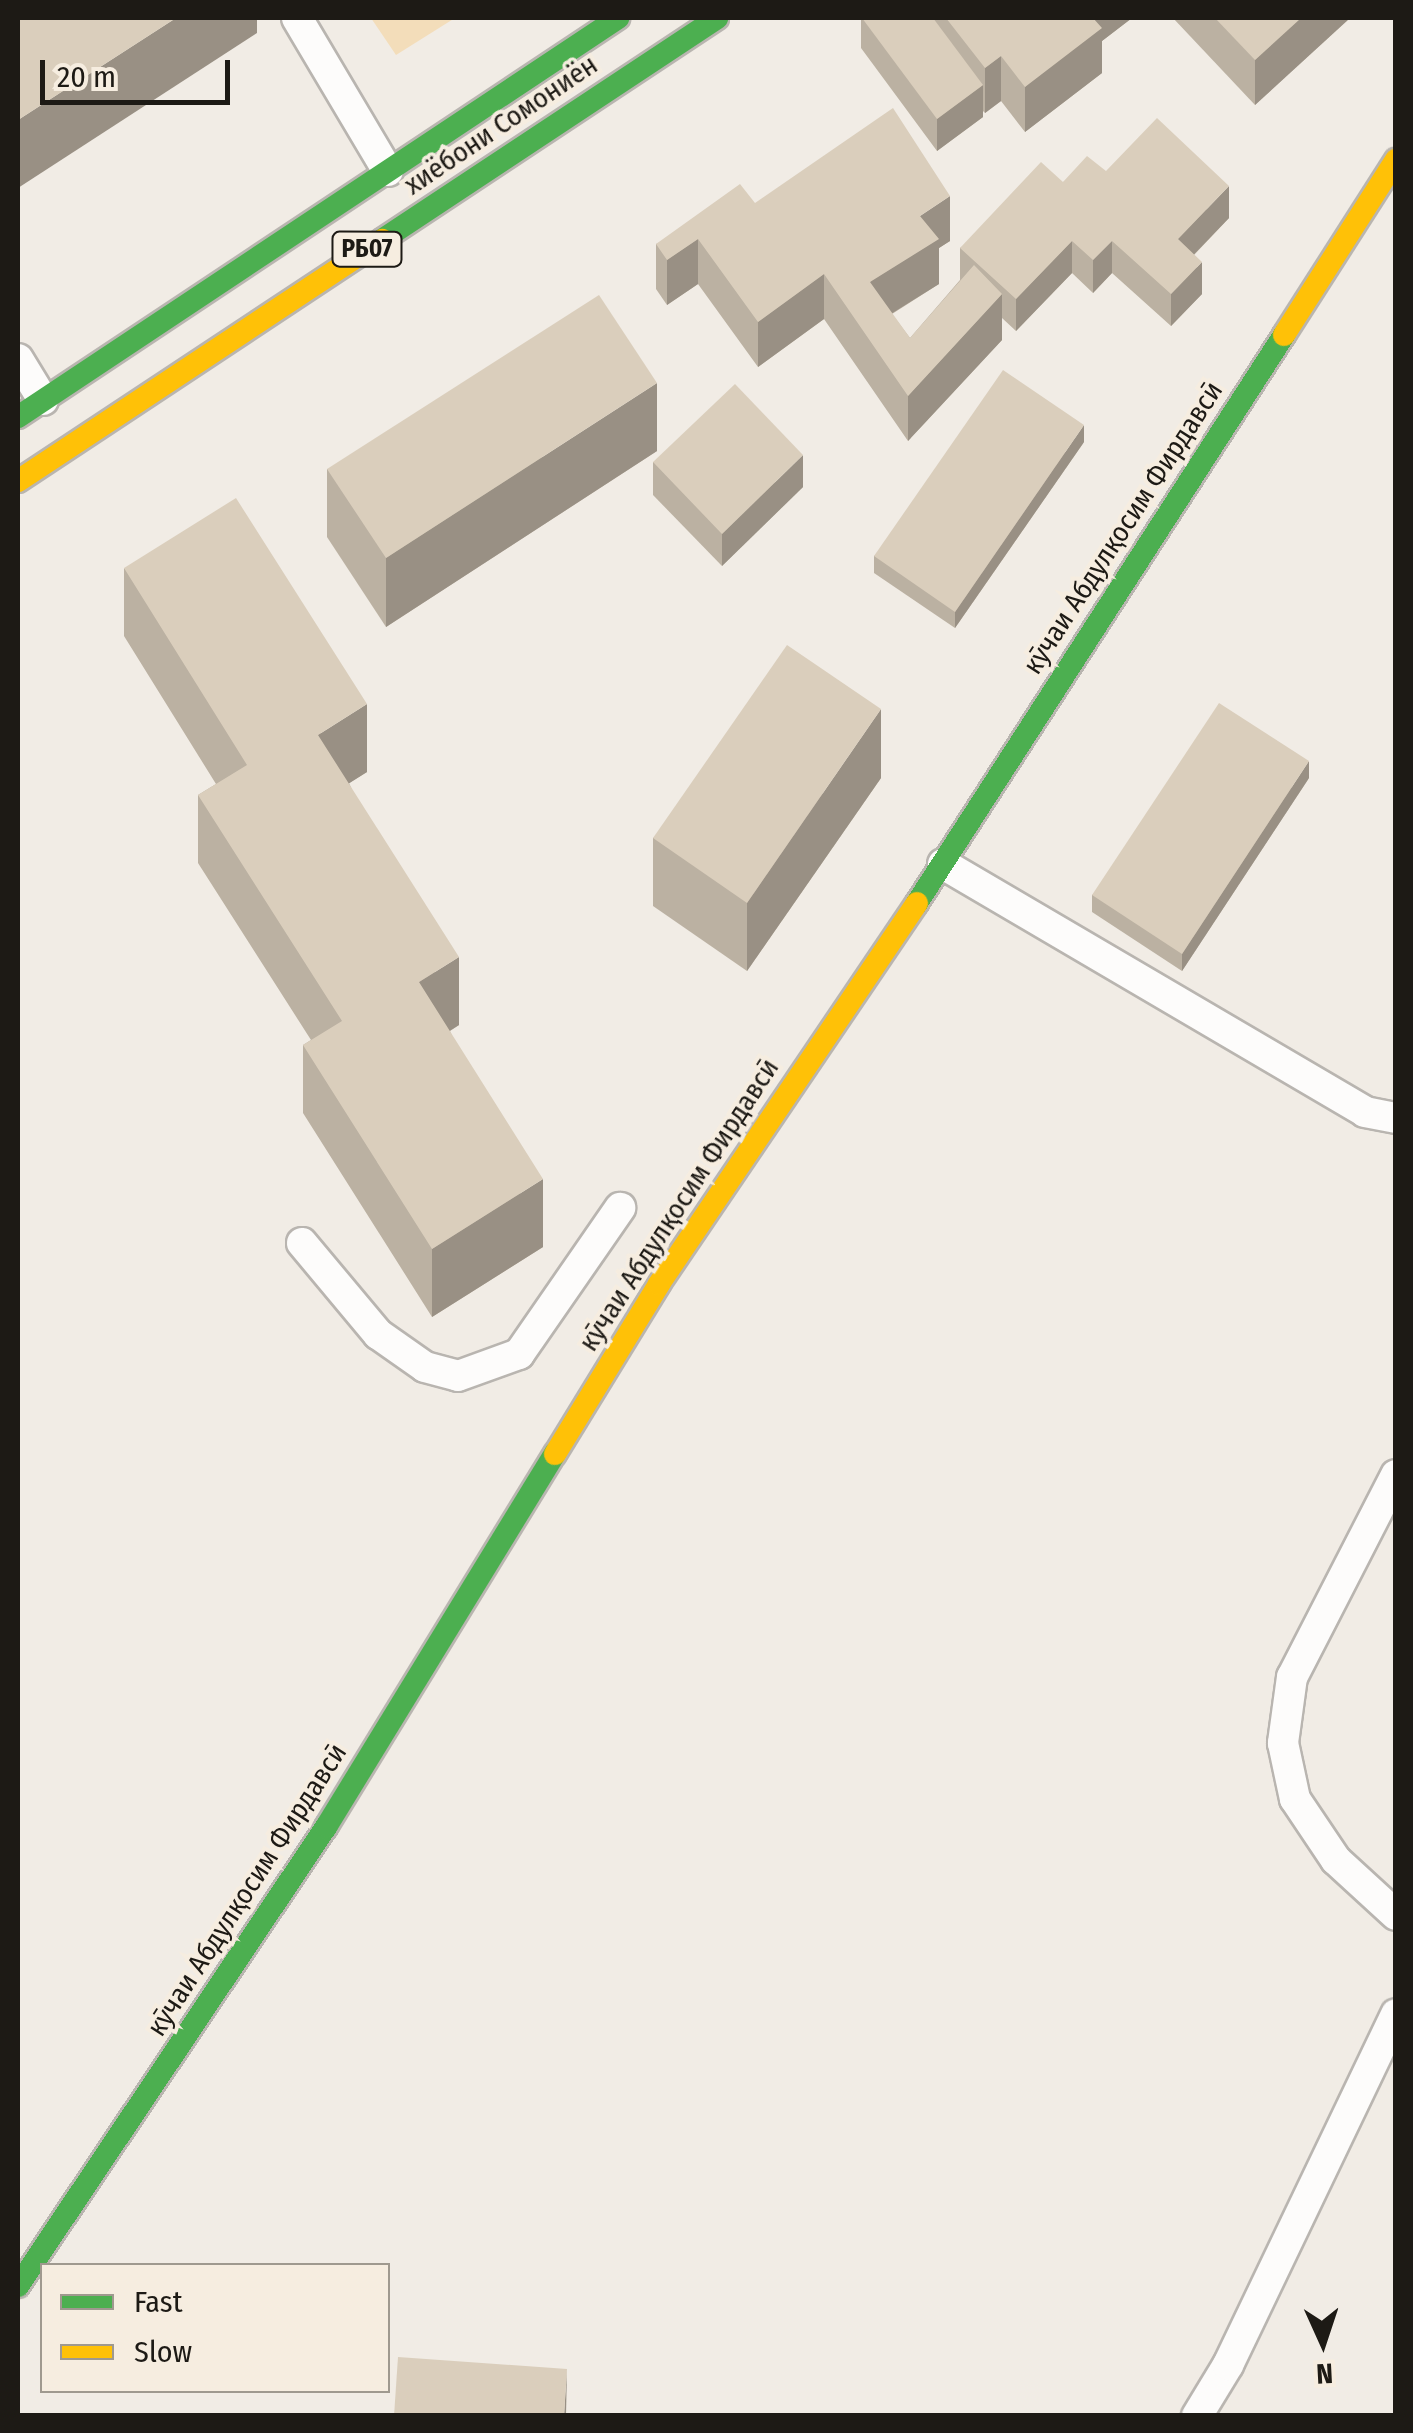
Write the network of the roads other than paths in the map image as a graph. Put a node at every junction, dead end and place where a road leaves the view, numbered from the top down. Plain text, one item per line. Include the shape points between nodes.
1 (297, 18) edge
2 (618, 18) edge
3 (717, 18) edge
4 (1396, 160) edge
5 (388, 170) junction
6 (18, 359) edge
7 (43, 400) junction
8 (18, 418) edge
9 (18, 481) edge
10 (943, 864) junction
11 (1396, 1118) edge
12 (620, 1208) dead end
13 (302, 1242) dead end
14 (1396, 1475) edge
15 (1396, 1914) edge
16 (1396, 2014) edge
17 (18, 2286) edge
18 (1197, 2416) edge

1 - 5 lane
2 - 5 main road, хиёбони Сомониён / РБ07
3 - 9 main road, хиёбони Сомониён / РБ07
4 - 10 main road, кӯчаи Абдулқосим Фирдавсӣ
5 - 7 main road, хиёбони Сомониён / РБ07
6 - 7 lane
7 - 8 main road, хиёбони Сомониён / РБ07
10 - 11 lane via 1365,1112
10 - 17 main road, кӯчаи Абдулқосим Фирдавсӣ via 659,1284 326,1827
12 - 13 lane via 519,1354 458,1376 425,1367 378,1334
14 - 15 lane via 1292,1677 1282,1743 1306,1814 1336,1860
16 - 18 lane via 1228,2365

